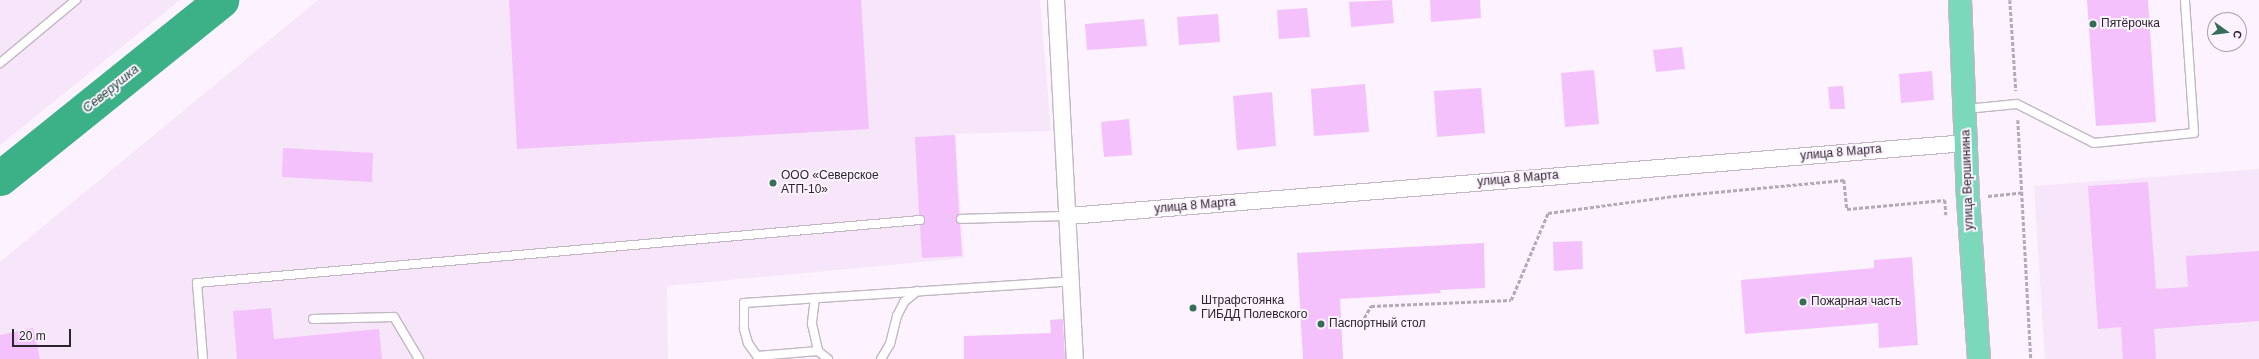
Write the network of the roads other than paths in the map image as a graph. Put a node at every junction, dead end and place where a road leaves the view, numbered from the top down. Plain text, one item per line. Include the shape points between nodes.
1 (76, 0) edge
2 (1056, 0) edge
3 (1960, 0) edge
4 (2185, 0) edge
5 (0, 63) edge
6 (1966, 110) junction
7 (1967, 143) junction
8 (1069, 216) junction
9 (961, 219) dead end
10 (920, 220) dead end
11 (1072, 280) junction
12 (917, 291) junction
13 (815, 298) junction
14 (313, 319) dead end
15 (818, 351) junction
16 (203, 359) edge
17 (419, 359) edge
18 (828, 359) edge
19 (881, 359) edge
20 (1075, 359) edge
21 (1979, 359) edge

1 - 5 lane
2 - 8 street
3 - 6 main road, улица Вершинина
4 - 6 lane via 2194,133 2094,143 2017,104
6 - 7 main road, улица Вершинина
7 - 8 street, улица 8 Марта
7 - 21 main road, улица Вершинина via 1968,198
8 - 9 lane
8 - 11 street
10 - 16 lane via 197,283
11 - 12 lane
11 - 20 street
12 - 13 lane
12 - 19 lane via 904,302 897,316 890,344
13 - 15 lane via 812,324
13 - 15 lane via 744,303 743,316 748,344 757,356
14 - 17 lane via 394,316
15 - 18 lane

